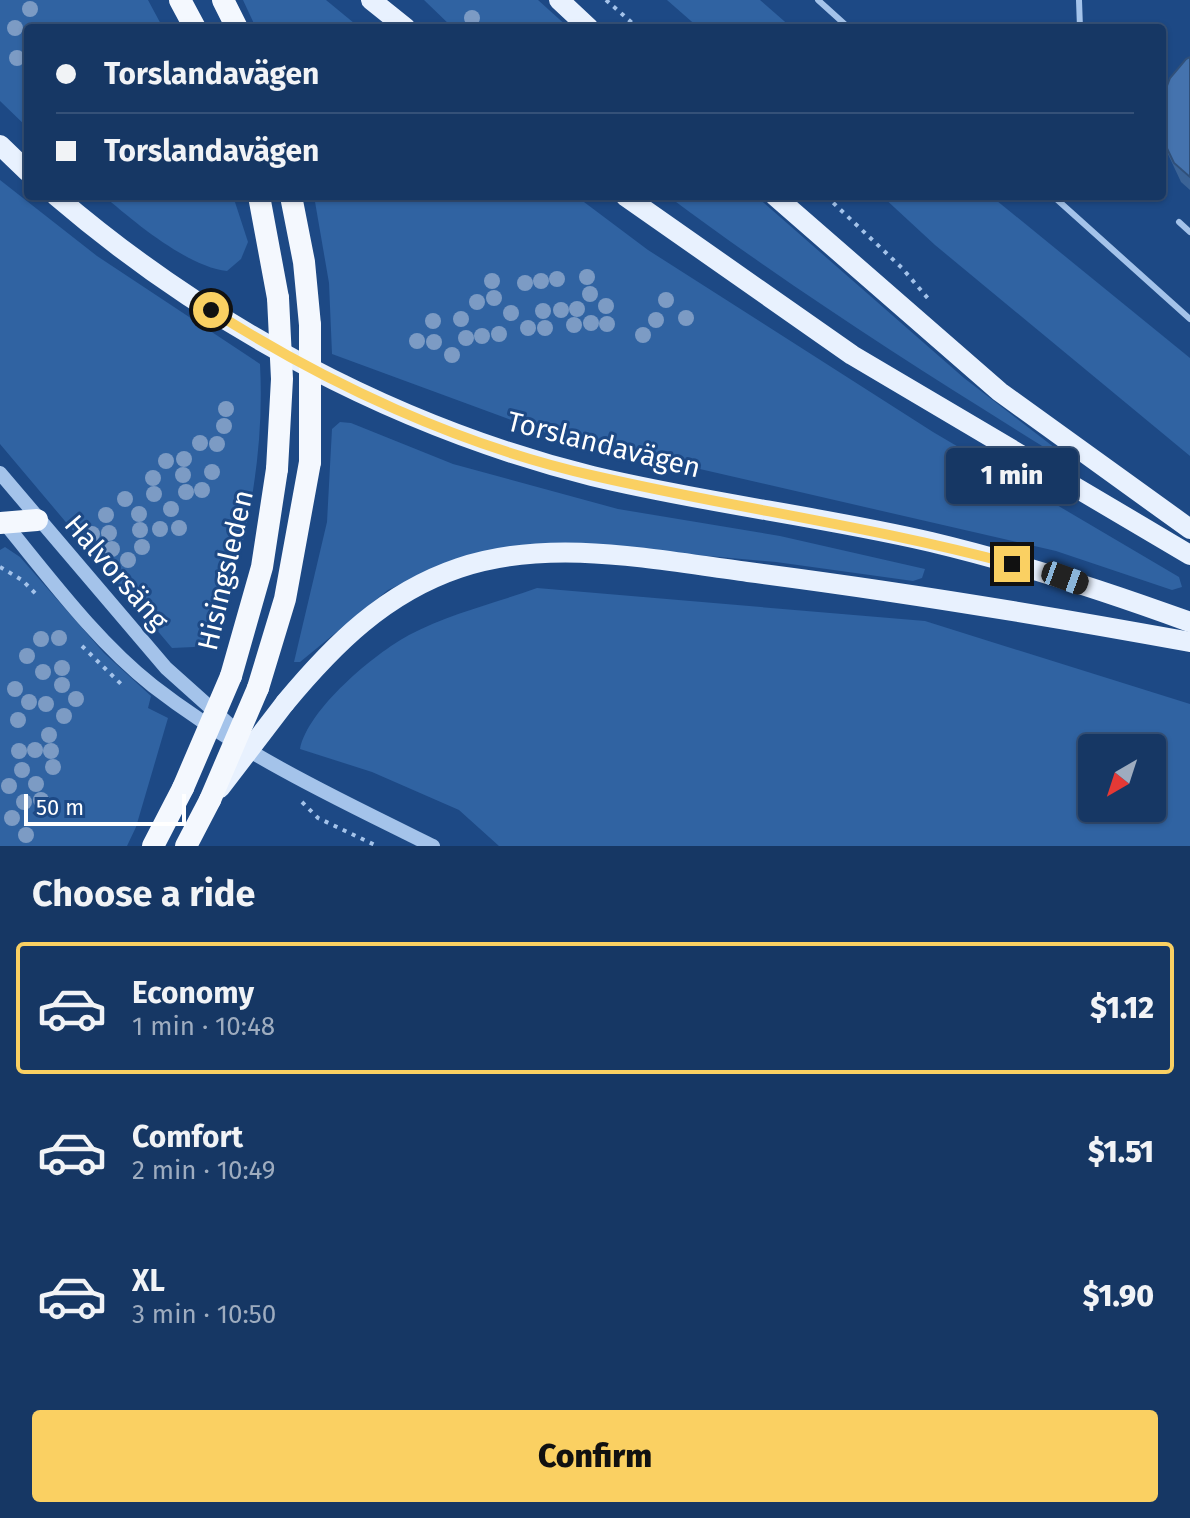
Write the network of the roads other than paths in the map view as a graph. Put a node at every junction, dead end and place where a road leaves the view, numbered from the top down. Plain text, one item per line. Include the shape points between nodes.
1 (180, 0) edge
2 (223, 0) edge
3 (371, 0) edge
4 (559, 0) edge
5 (818, 0) edge
6 (1079, 0) edge
7 (193, 24) edge
8 (235, 24) edge
9 (401, 24) edge
10 (585, 24) edge
11 (845, 24) edge
12 (1080, 24) edge
13 (0, 145) edge
14 (24, 168) edge
15 (61, 200) edge
16 (260, 200) edge
17 (292, 200) edge
18 (631, 200) edge
19 (780, 200) edge
20 (1057, 200) edge
21 (1179, 222) dead end
22 (1190, 232) edge
23 (1190, 319) edge
24 (0, 473) edge
25 (37, 520) junction
26 (1, 521) edge
27 (1190, 529) edge
28 (1190, 555) edge
29 (1190, 622) edge
30 (1190, 642) edge
31 (273, 762) junction
32 (209, 803) junction
33 (153, 846) edge
34 (186, 846) edge
35 (433, 846) edge

1 - 7 highway
2 - 8 highway
3 - 9 main road
4 - 10 main road
5 - 11 lane
6 - 12 lane
13 - 14 main road
15 - 29 main road, Torslandavägen via 159,277 237,327 434,425 593,476 932,542 1065,578
16 - 33 highway, Hisingsleden, bridge via 278,298 282,379 277,469 262,567 231,676
17 - 32 highway, bridge via 310,325 310,462 285,599 258,688
18 - 28 main road via 852,355
19 - 27 main road via 1000,392
20 - 23 lane
21 - 22 lane
24 - 25 street, Halvorsäng
25 - 26 highway
25 - 31 street, Halvorsäng via 166,668
26 - 31 street, Halvorsäng via 113,649 152,685
30 - 32 main road, bridge via 1056,616 624,556 562,553 491,560 418,585 344,635
31 - 35 street, Halvorsäng
32 - 34 highway

